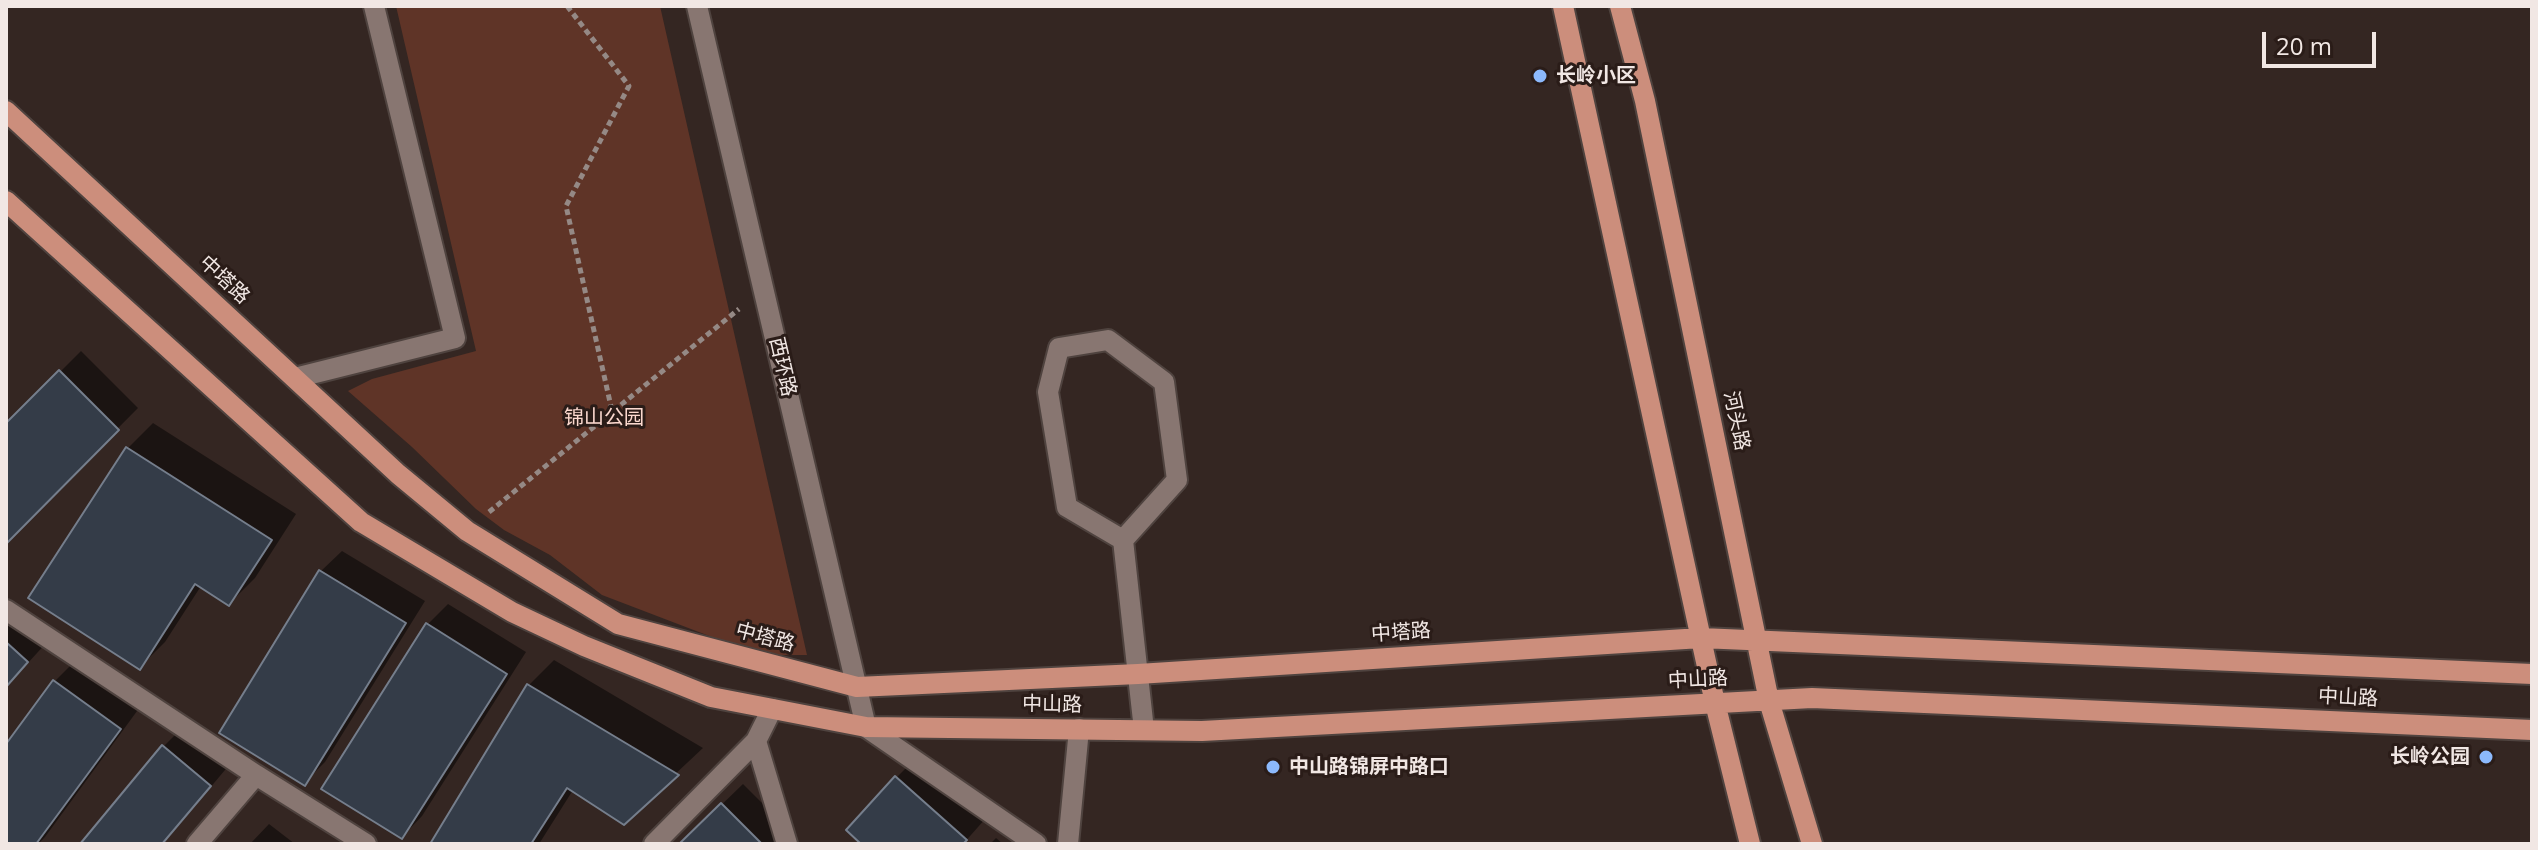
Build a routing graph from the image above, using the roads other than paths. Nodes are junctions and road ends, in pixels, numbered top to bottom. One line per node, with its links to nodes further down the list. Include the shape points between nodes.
1 (374, 6): 7 (street, via 455,338)
2 (697, 6): 14 (street, 西环路)
3 (1563, 6): 10 (main road)
4 (1620, 6): 11 (main road, 河头路, via 1645,101)
5 (6, 111): 7 (main road, 中塔路)
6 (6, 201): 17 (main road, via 361,522 512,612 584,646 711,697)
7 (295, 378): 14 (main road, 中塔路, via 467,531 618,624)
8 (1123, 540): 8 (street, via 1177,480 1164,382 1108,340 1059,348 1048,392 1067,507); 12 (street)
9 (6, 610): 23 (street)
10 (1701, 638): 11 (main road, 中塔路); 12 (main road, 中塔路); 16 (main road)
11 (1756, 640): 13 (main road, 中塔路); 15 (main road, 河头路)
12 (1138, 674): 14 (main road, 中塔路); 20 (street)
13 (2532, 674)
14 (857, 687): 18 (street, 西环路)
15 (1769, 701): 16 (main road, 中山路); 21 (main road, 中山路, via 1812,698); 31 (main road, 河头路)
16 (1715, 703): 20 (main road, 中山路); 30 (main road)
17 (772, 709): 18 (main road); 22 (street)
18 (866, 727): 19 (main road, 中山路); 28 (street)
19 (1079, 729): 20 (main road, 中山路); 29 (street)
20 (1144, 730)
21 (2532, 730)
22 (756, 741): 26 (street); 27 (street)
23 (256, 775): 24 (street); 25 (street)
24 (197, 844)
25 (366, 844)
26 (654, 844)
27 (787, 844)
28 (1036, 844)
29 (1068, 844)
30 (1750, 844)
31 (1812, 844)

